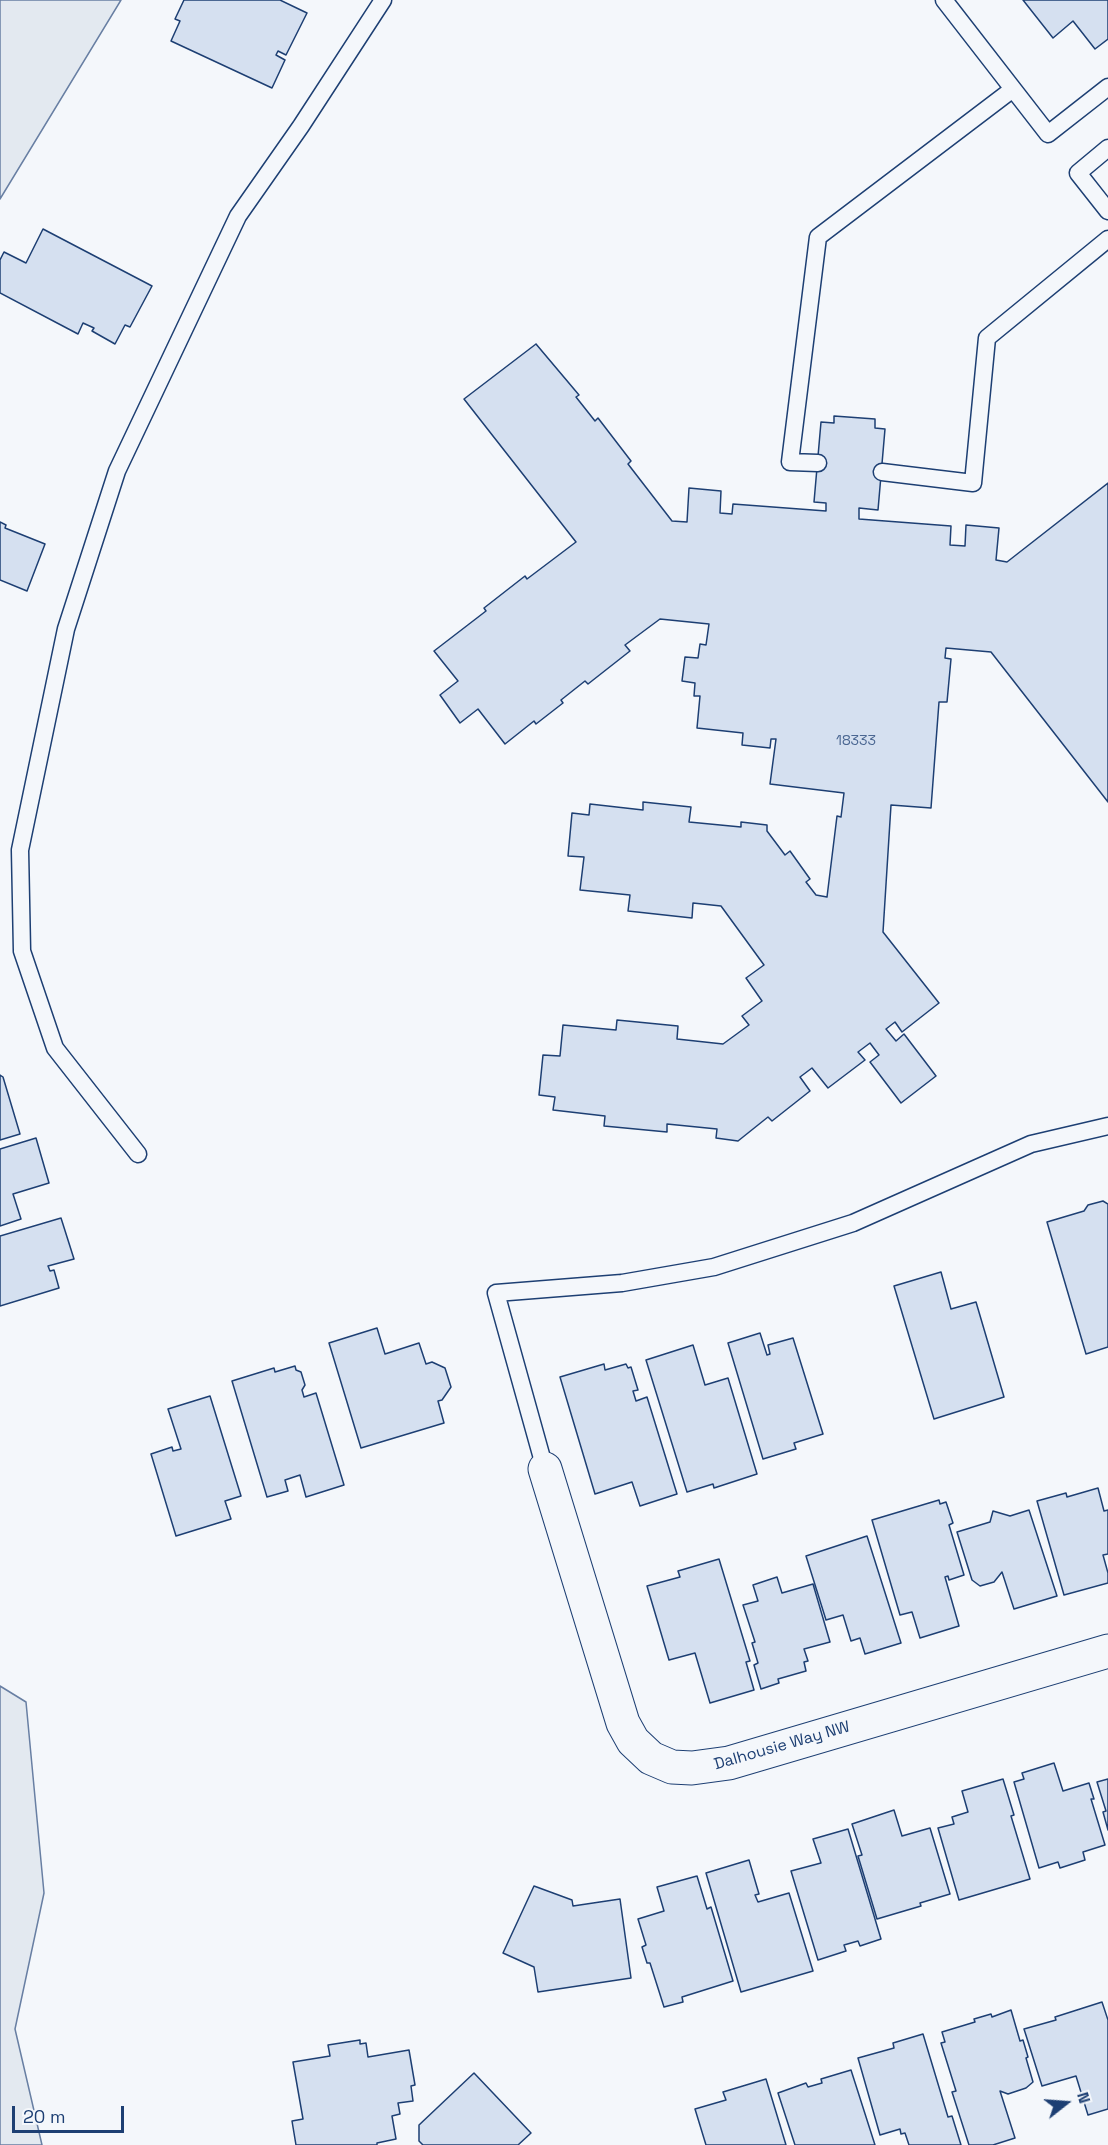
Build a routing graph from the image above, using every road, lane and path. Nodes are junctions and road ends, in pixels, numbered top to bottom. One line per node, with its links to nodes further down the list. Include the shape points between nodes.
1 (383, 0): 11 (lane, via 238,216 117,471 66,629 20,850 22,951 55,1048)
2 (944, 0): 4 (lane)
3 (1108, 87): 4 (lane, via 1048,134)
4 (1013, 89): 8 (lane, via 818,237 790,462)
5 (1108, 148): 6 (lane, via 1078,173)
6 (1108, 211)
7 (1108, 239): 9 (lane, via 987,338 973,483)
8 (818, 463)
9 (882, 472)
10 (1108, 1126): 12 (lane, via 1031,1144 853,1223 714,1267 622,1283 496,1293)
11 (138, 1154)
12 (545, 1469): 13 (street, Dalhousie Way NW, via 623,1723 633,1741 651,1758 672,1767 729,1763)
13 (1108, 1652)

